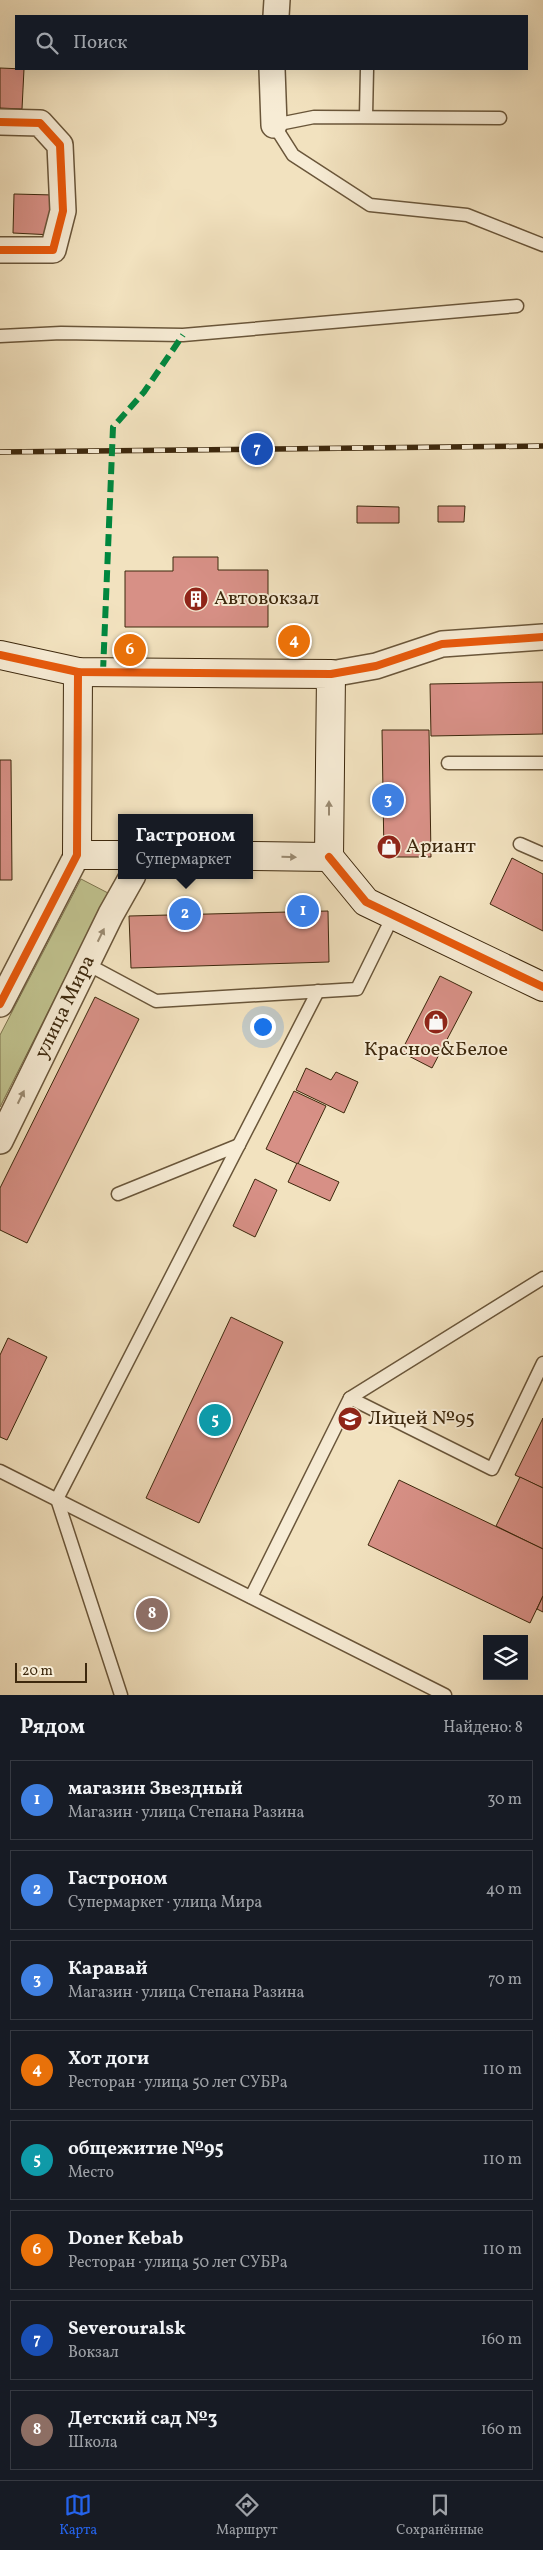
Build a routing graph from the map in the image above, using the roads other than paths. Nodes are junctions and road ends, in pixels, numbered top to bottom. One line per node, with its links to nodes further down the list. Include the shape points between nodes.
1 (277, 0): 2 (street)
2 (276, 15)
3 (272, 70): 8 (street)
4 (368, 70): 5 (lane)
5 (366, 116): 6 (lane); 8 (lane, via 314,117)
6 (500, 118)
7 (0, 122): 10 (street, via 40,123 60,145 63,211 52,250)
8 (274, 125): 9 (lane, via 293,155 370,205 467,215)
9 (543, 245)
10 (0, 250)
11 (517, 306): 12 (lane, via 183,335 62,333)
12 (0, 336)
13 (543, 637): 16 (street, via 442,644 376,666)
14 (0, 655): 15 (street)
15 (78, 672): 16 (street); 21 (street)
16 (331, 674): 24 (street, one-way to 16)
17 (448, 762): 18 (lane)
18 (543, 763)
19 (520, 844): 20 (lane)
20 (543, 854)
21 (77, 855): 22 (street); 30 (street)
22 (118, 855)
23 (253, 856): 24 (street, one-way to 24)
24 (329, 857): 26 (street, via 366,902)
25 (131, 879): 27 (street, улица Мира, one-way to 25)
26 (393, 916): 28 (street); 29 (lane, via 357,989)
27 (87, 964): 29 (lane, via 156,1001); 31 (street, улица Мира, one-way to 27)
28 (543, 986)
29 (318, 991): 32 (lane)
30 (0, 1004)
31 (0, 1141)
32 (239, 1145): 33 (lane); 38 (lane)
33 (118, 1194)
34 (543, 1278): 36 (lane)
35 (543, 1363): 36 (lane, via 492,1469)
36 (350, 1398): 39 (lane)
37 (0, 1471): 38 (lane)
38 (57, 1499): 39 (lane); 40 (lane)
39 (251, 1597): 41 (lane)
40 (121, 1695)
41 (445, 1695)

